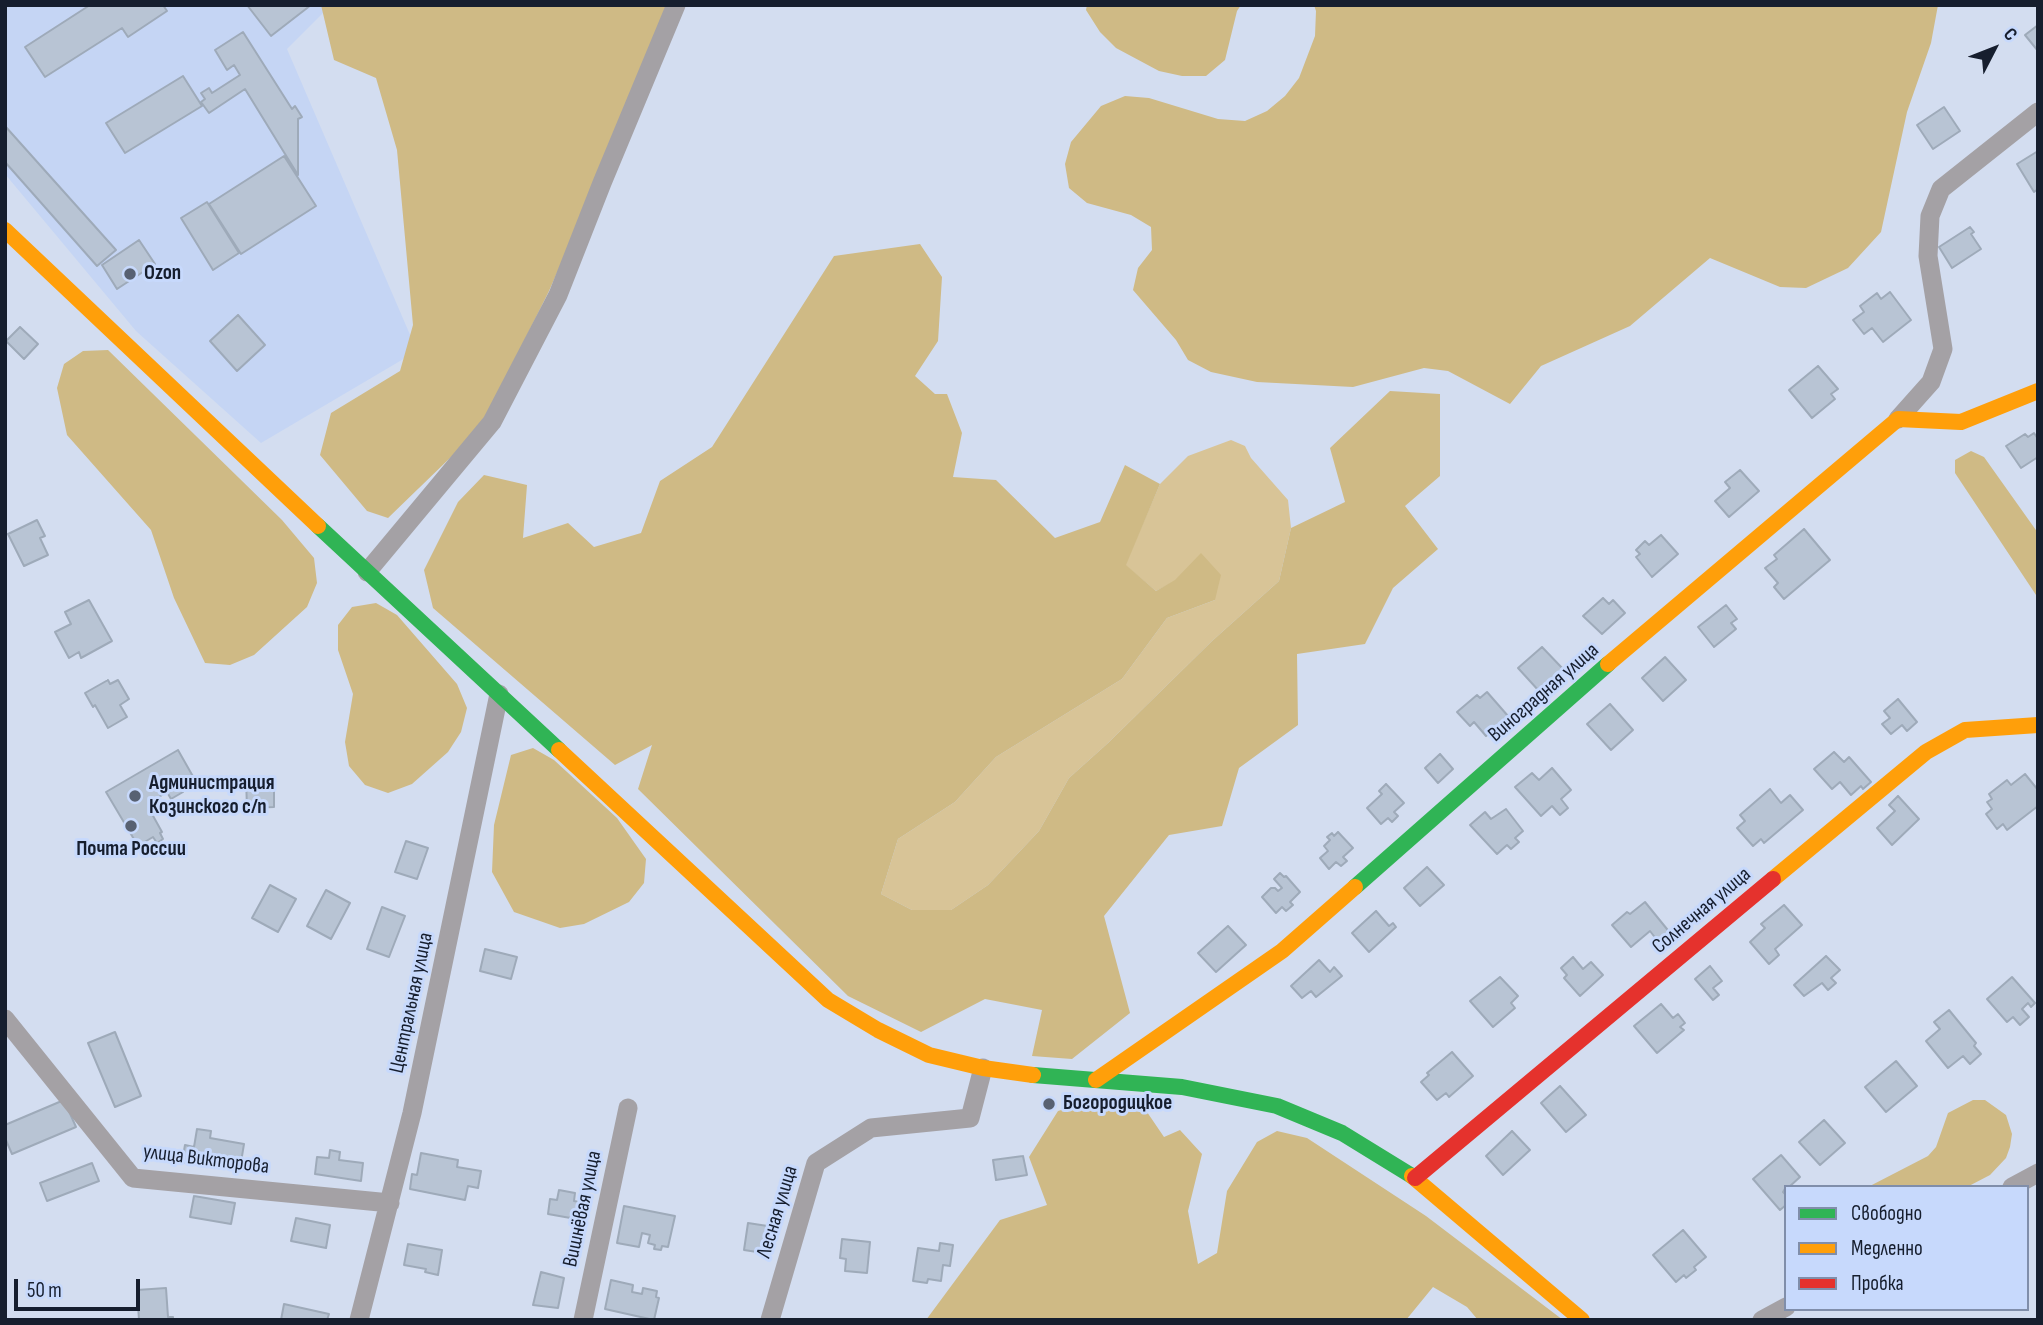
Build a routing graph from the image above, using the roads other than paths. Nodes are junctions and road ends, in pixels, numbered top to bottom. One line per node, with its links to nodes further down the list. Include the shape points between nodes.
1 (676, 5): 6 (street, via 558,295 492,422)
2 (2038, 112): 5 (street, via 1941,189 1930,216 1928,256 1943,349 1931,382)
3 (5, 230): 6 (street)
4 (2038, 391): 5 (street, via 1961,422)
5 (1898, 419): 11 (street, Виноградная улица, via 1629,646 1282,951)
6 (367, 572): 7 (street)
7 (499, 694): 10 (street, via 828,1000 929,1055); 16 (street, Центральная улица)
8 (2038, 725): 14 (street, Солнечная улица, via 1965,730 1926,752)
9 (5, 1019): 16 (street, улица Викторова, via 133,1178)
10 (983, 1068): 11 (street); 20 (street, Лесная улица, via 970,1118 871,1128 816,1163)
11 (1096, 1080): 14 (street, via 1182,1087 1278,1106 1342,1133)
12 (628, 1108): 19 (street, Вишнёвая улица)
13 (2038, 1173): 15 (street)
14 (1415, 1178): 21 (street)
15 (2016, 1185)
16 (390, 1203): 18 (street, Центральная улица)
17 (1784, 1308): 22 (street)
18 (359, 1320)
19 (583, 1320)
20 (770, 1320)
21 (1582, 1320)
22 (1762, 1320)

